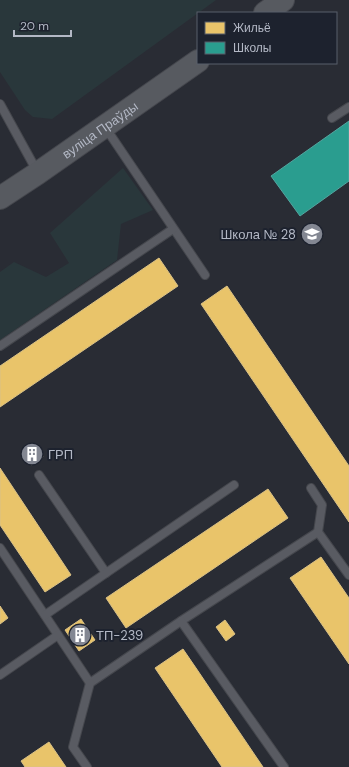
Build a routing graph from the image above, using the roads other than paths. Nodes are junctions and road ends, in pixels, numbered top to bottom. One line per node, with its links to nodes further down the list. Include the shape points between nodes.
1 (283, 0): 2 (main road)
2 (266, 12)
3 (197, 62): 7 (main road, вуліца Праўды)
4 (0, 104): 8 (lane)
5 (349, 107): 6 (lane)
6 (332, 118)
7 (105, 126): 8 (main road, вуліца Праўды); 10 (lane)
8 (38, 173): 9 (main road, вуліца Праўды)
9 (0, 198)
10 (173, 229): 11 (lane); 12 (lane)
11 (205, 275)
12 (0, 346)
13 (39, 475): 18 (lane)
14 (234, 485): 18 (lane)
15 (311, 488): 16 (lane, via 322,505)
16 (318, 532): 19 (lane); 21 (lane)
17 (0, 550): 20 (lane)
18 (106, 573): 20 (lane)
19 (349, 575)
20 (45, 615): 22 (lane)
21 (181, 621): 24 (lane); 26 (lane)
22 (58, 635): 23 (lane); 24 (lane)
23 (0, 675)
24 (90, 683): 25 (lane, via 73,747)
25 (88, 767)
26 (284, 767)

